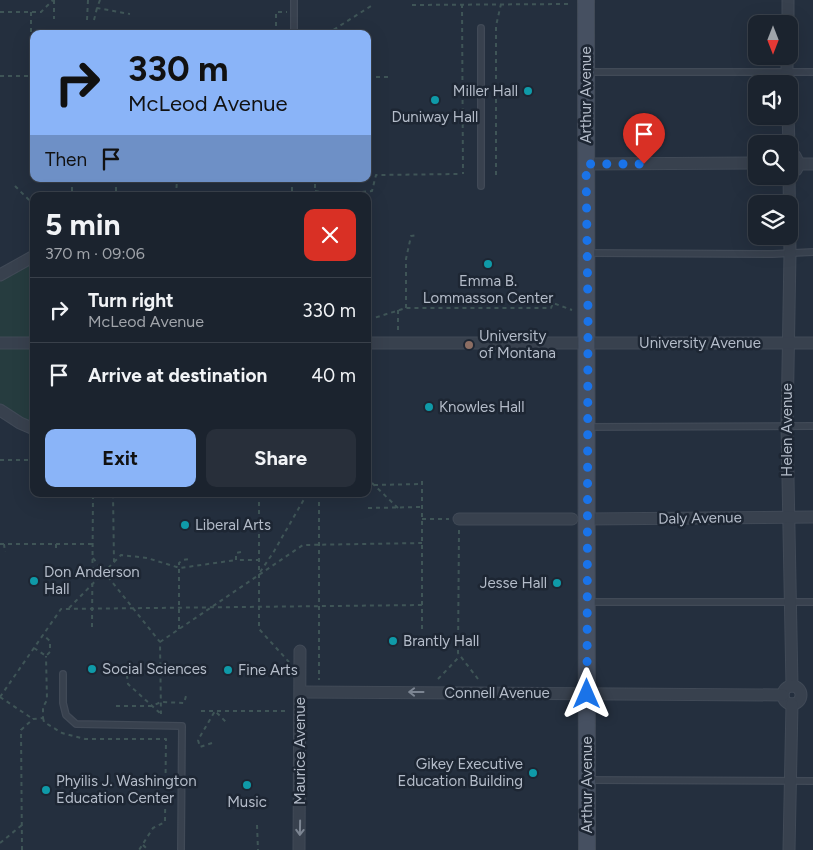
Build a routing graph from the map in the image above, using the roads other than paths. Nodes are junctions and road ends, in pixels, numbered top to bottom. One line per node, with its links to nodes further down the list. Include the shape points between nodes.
1 (294, 0): 6 (lane)
2 (788, 0): 4 (street)
3 (578, 2): 7 (street, Arthur Avenue)
4 (788, 15)
5 (481, 28): 16 (lane)
6 (294, 30)
7 (586, 72): 10 (lane); 11 (street, Arthur Avenue)
8 (813, 72): 9 (lane)
9 (798, 75)
10 (748, 77)
11 (586, 164): 12 (street); 18 (street, Arthur Avenue)
12 (748, 164)
13 (799, 164): 14 (street)
14 (813, 164)
15 (789, 185): 19 (street, Helen Avenue)
16 (481, 186)
17 (813, 252): 19 (lane)
18 (587, 253): 19 (lane); 27 (street, Arthur Avenue)
19 (790, 253): 22 (street, Helen Avenue)
20 (30, 258): 21 (street)
21 (0, 275)
22 (788, 342): 23 (street, University Avenue); 27 (street, University Avenue); 29 (street, Helen Avenue)
23 (813, 342)
24 (0, 343): 25 (street)
25 (30, 343)
26 (371, 343): 27 (street, University Avenue)
27 (588, 343): 32 (street, Arthur Avenue)
28 (0, 410): 31 (street)
29 (787, 426): 30 (lane); 32 (lane); 33 (street, Helen Avenue)
30 (813, 426)
31 (30, 427)
32 (588, 427): 36 (street, Arthur Avenue)
33 (788, 517): 34 (street, Daly Avenue); 36 (street, Daly Avenue); 37 (street, Helen Avenue)
34 (813, 517)
35 (459, 519): 36 (street, Daly Avenue)
36 (580, 519): 38 (street, Arthur Avenue)
37 (791, 601): 38 (lane); 39 (lane); 42 (street, Helen Avenue)
38 (587, 602): 44 (street, Arthur Avenue)
39 (813, 602)
40 (300, 651): 43 (street, Maurice Avenue)
41 (63, 674): 52 (lane, via 66,715 76,724 182,726)
42 (792, 686): 45 (street, via 785,689); 46 (street, via 798,688)
43 (301, 692): 44 (street, Connell Avenue, one-way to 43); 53 (street, Maurice Avenue, one-way to 53)
44 (587, 694): 45 (street, Connell Avenue); 49 (street, Arthur Avenue)
45 (783, 695): 48 (street)
46 (801, 695): 47 (street); 48 (street)
47 (813, 695)
48 (792, 704): 50 (street)
49 (587, 780): 50 (lane); 54 (street, Arthur Avenue)
50 (790, 781): 51 (lane); 55 (street)
51 (813, 781)
52 (181, 850)
53 (300, 850)
54 (587, 850)
55 (790, 850)

